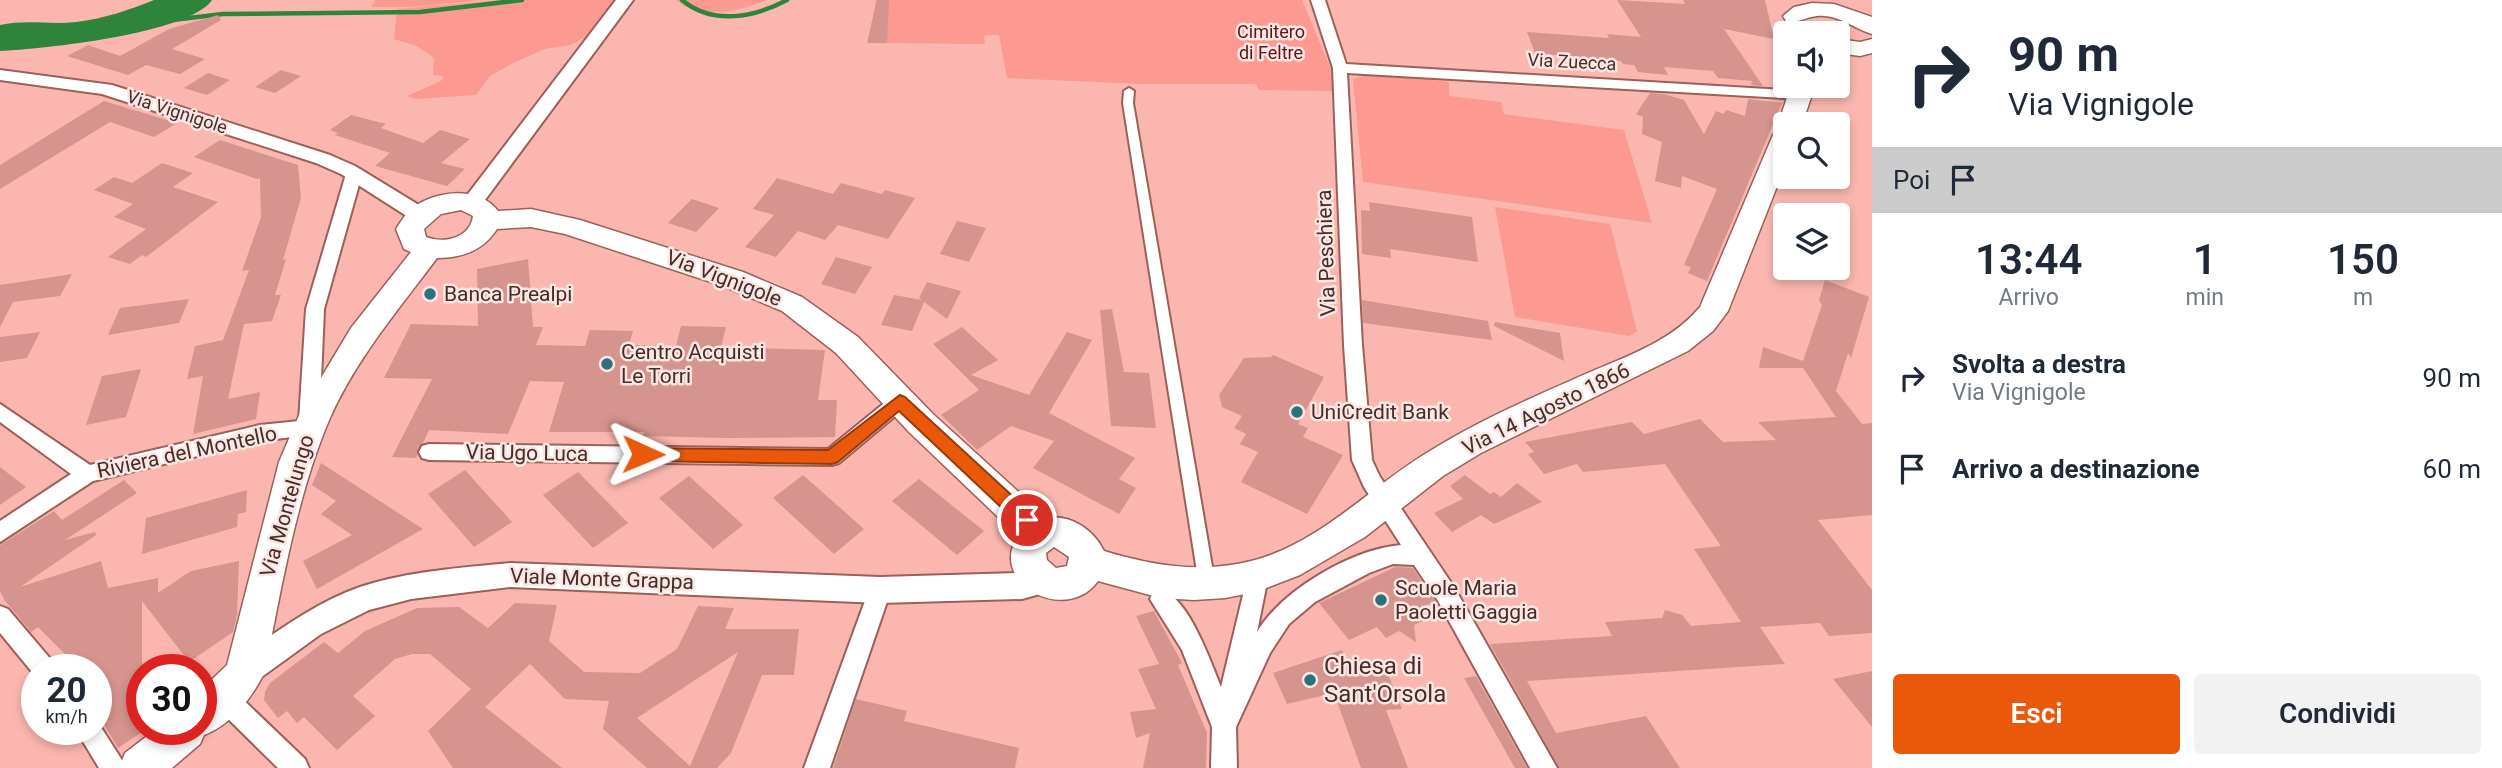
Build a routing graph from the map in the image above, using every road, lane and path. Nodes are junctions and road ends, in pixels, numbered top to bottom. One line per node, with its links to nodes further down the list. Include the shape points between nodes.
1 (1318, 0): 7 (street, Via Peschiera)
2 (1828, 0): 6 (main road)
3 (624, 1): 13 (street)
4 (1800, 21): 5 (main road, via 1807,9 1830,10)
5 (1839, 21)
6 (1857, 43)
7 (1340, 68): 9 (street, Via Zuecca); 21 (street, Via Peschiera, via 1362,460)
8 (0, 75): 12 (street, Via Vignigole, via 106,89 323,159)
9 (1773, 89)
10 (1129, 91): 28 (street)
11 (1773, 165): 21 (main road, Via 14 Agosto 1866, via 1723,290 1704,325 1663,352 1441,460)
12 (354, 174): 14 (street, Via Vignigole); 18 (street, via 315,309)
13 (480, 212): 14 (main road, Via Vignigole, via 440,205); 15 (main road, via 477,237 442,250); 16 (main road, Via Vignigole, via 570,226 768,292 839,338)
14 (420, 215): 15 (main road, via 410,236)
15 (429, 249): 18 (main road, Via Montelungo, via 362,336)
16 (900, 401): 19 (street, Via Ugo Luca, via 832,457); 23 (main road, Via Vignigole)
17 (0, 412): 20 (street)
18 (309, 428): 20 (street, Riviera del Montello, via 260,433); 33 (main road, Via Montelungo, via 263,588)
19 (429, 452)
20 (88, 474): 22 (street, Riviera del Montello)
21 (1385, 501): 24 (street, Via Peschiera); 26 (main road, Via 14 Agosto 1866, via 1295,561)
22 (0, 533)
23 (1041, 535): 25 (main road, via 1069,534 1083,546); 27 (main road, via 1027,554 1031,569)
24 (1420, 556): 34 (street, via 1386,555 1319,586 1291,606 1262,647); 42 (street, Via Peschiera)
25 (1084, 569): 27 (main road, via 1076,580); 28 (main road, Via 14 Agosto 1866, via 1162,584); 30 (main road, Via 14 Agosto 1866, via 1132,594)
26 (1257, 576): 28 (main road, Via 14 Agosto 1866); 34 (street)
27 (1044, 581): 29 (street, Viale Monte Grappa, via 1022,586)
28 (1207, 586): 30 (main road, Via 14 Agosto 1866)
29 (880, 590): 33 (street, Viale Monte Grappa, via 510,575 411,586 363,599 311,625); 40 (street)
30 (1161, 599): 34 (street, via 1189,639)
31 (0, 616): 32 (street)
32 (32, 654)
33 (223, 695): 39 (street)
34 (1224, 727): 41 (street)
35 (98, 745): 37 (street)
36 (168, 745): 38 (main road)
37 (114, 768)
38 (140, 768)
39 (296, 768)
40 (817, 768)
41 (1224, 768)
42 (1544, 768)

